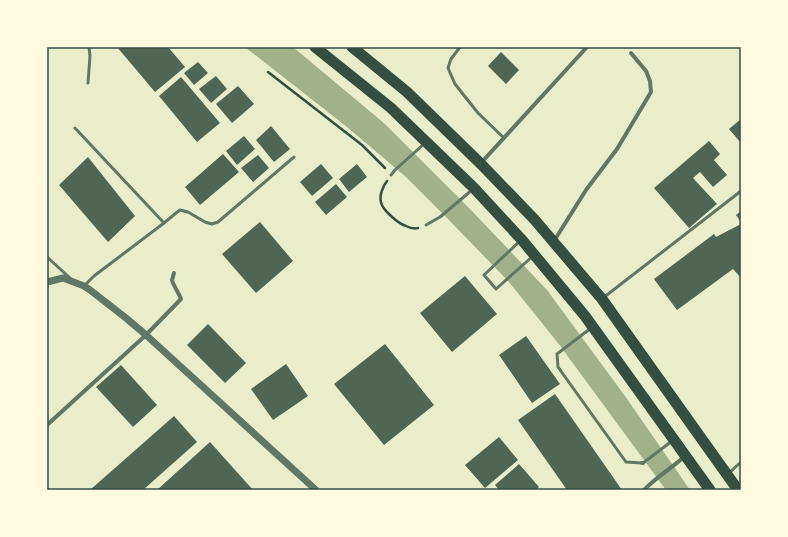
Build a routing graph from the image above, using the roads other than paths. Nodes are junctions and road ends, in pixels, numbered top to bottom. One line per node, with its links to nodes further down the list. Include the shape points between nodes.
1 (90, 47): 7 (lane)
2 (314, 47): 10 (highway, via 391,108)
3 (352, 47): 12 (highway, via 408,92)
4 (460, 47): 9 (lane, via 448,68 455,84 478,113)
5 (587, 47): 9 (street)
6 (631, 53): 19 (street, via 646,71 651,92 617,149 586,190)
7 (88, 83)
8 (75, 128): 16 (lane)
9 (504, 138): 12 (street)
10 (426, 142): 13 (lane); 14 (highway)
11 (294, 157): 16 (lane, via 218,222 205,222 180,210)
12 (481, 164): 19 (highway)
13 (391, 175)
14 (474, 188): 17 (lane, via 440,217); 18 (highway)
15 (741, 191): 26 (lane)
16 (164, 223): 25 (lane)
17 (426, 225)
18 (519, 242): 21 (highway); 21 (lane, via 484,275 496,289)
19 (553, 242): 26 (highway)
20 (47, 257): 24 (lane)
21 (532, 257): 27 (highway, via 585,316)
22 (174, 274): 28 (street, via 172,280 181,300)
23 (47, 282): 24 (street, via 63,278)
24 (74, 282): 25 (street)
25 (84, 286): 28 (street)
26 (602, 299): 33 (highway)
27 (591, 328): 30 (highway); 30 (lane, via 556,354 558,367 612,443 626,462 642,463)
28 (146, 335): 29 (street); 34 (street)
29 (47, 425)
30 (673, 440): 31 (highway)
31 (686, 456): 35 (street); 36 (highway)
32 (741, 462): 33 (lane)
33 (726, 475): 37 (highway)
34 (316, 490)
35 (644, 490)
36 (710, 490)
37 (738, 490)

